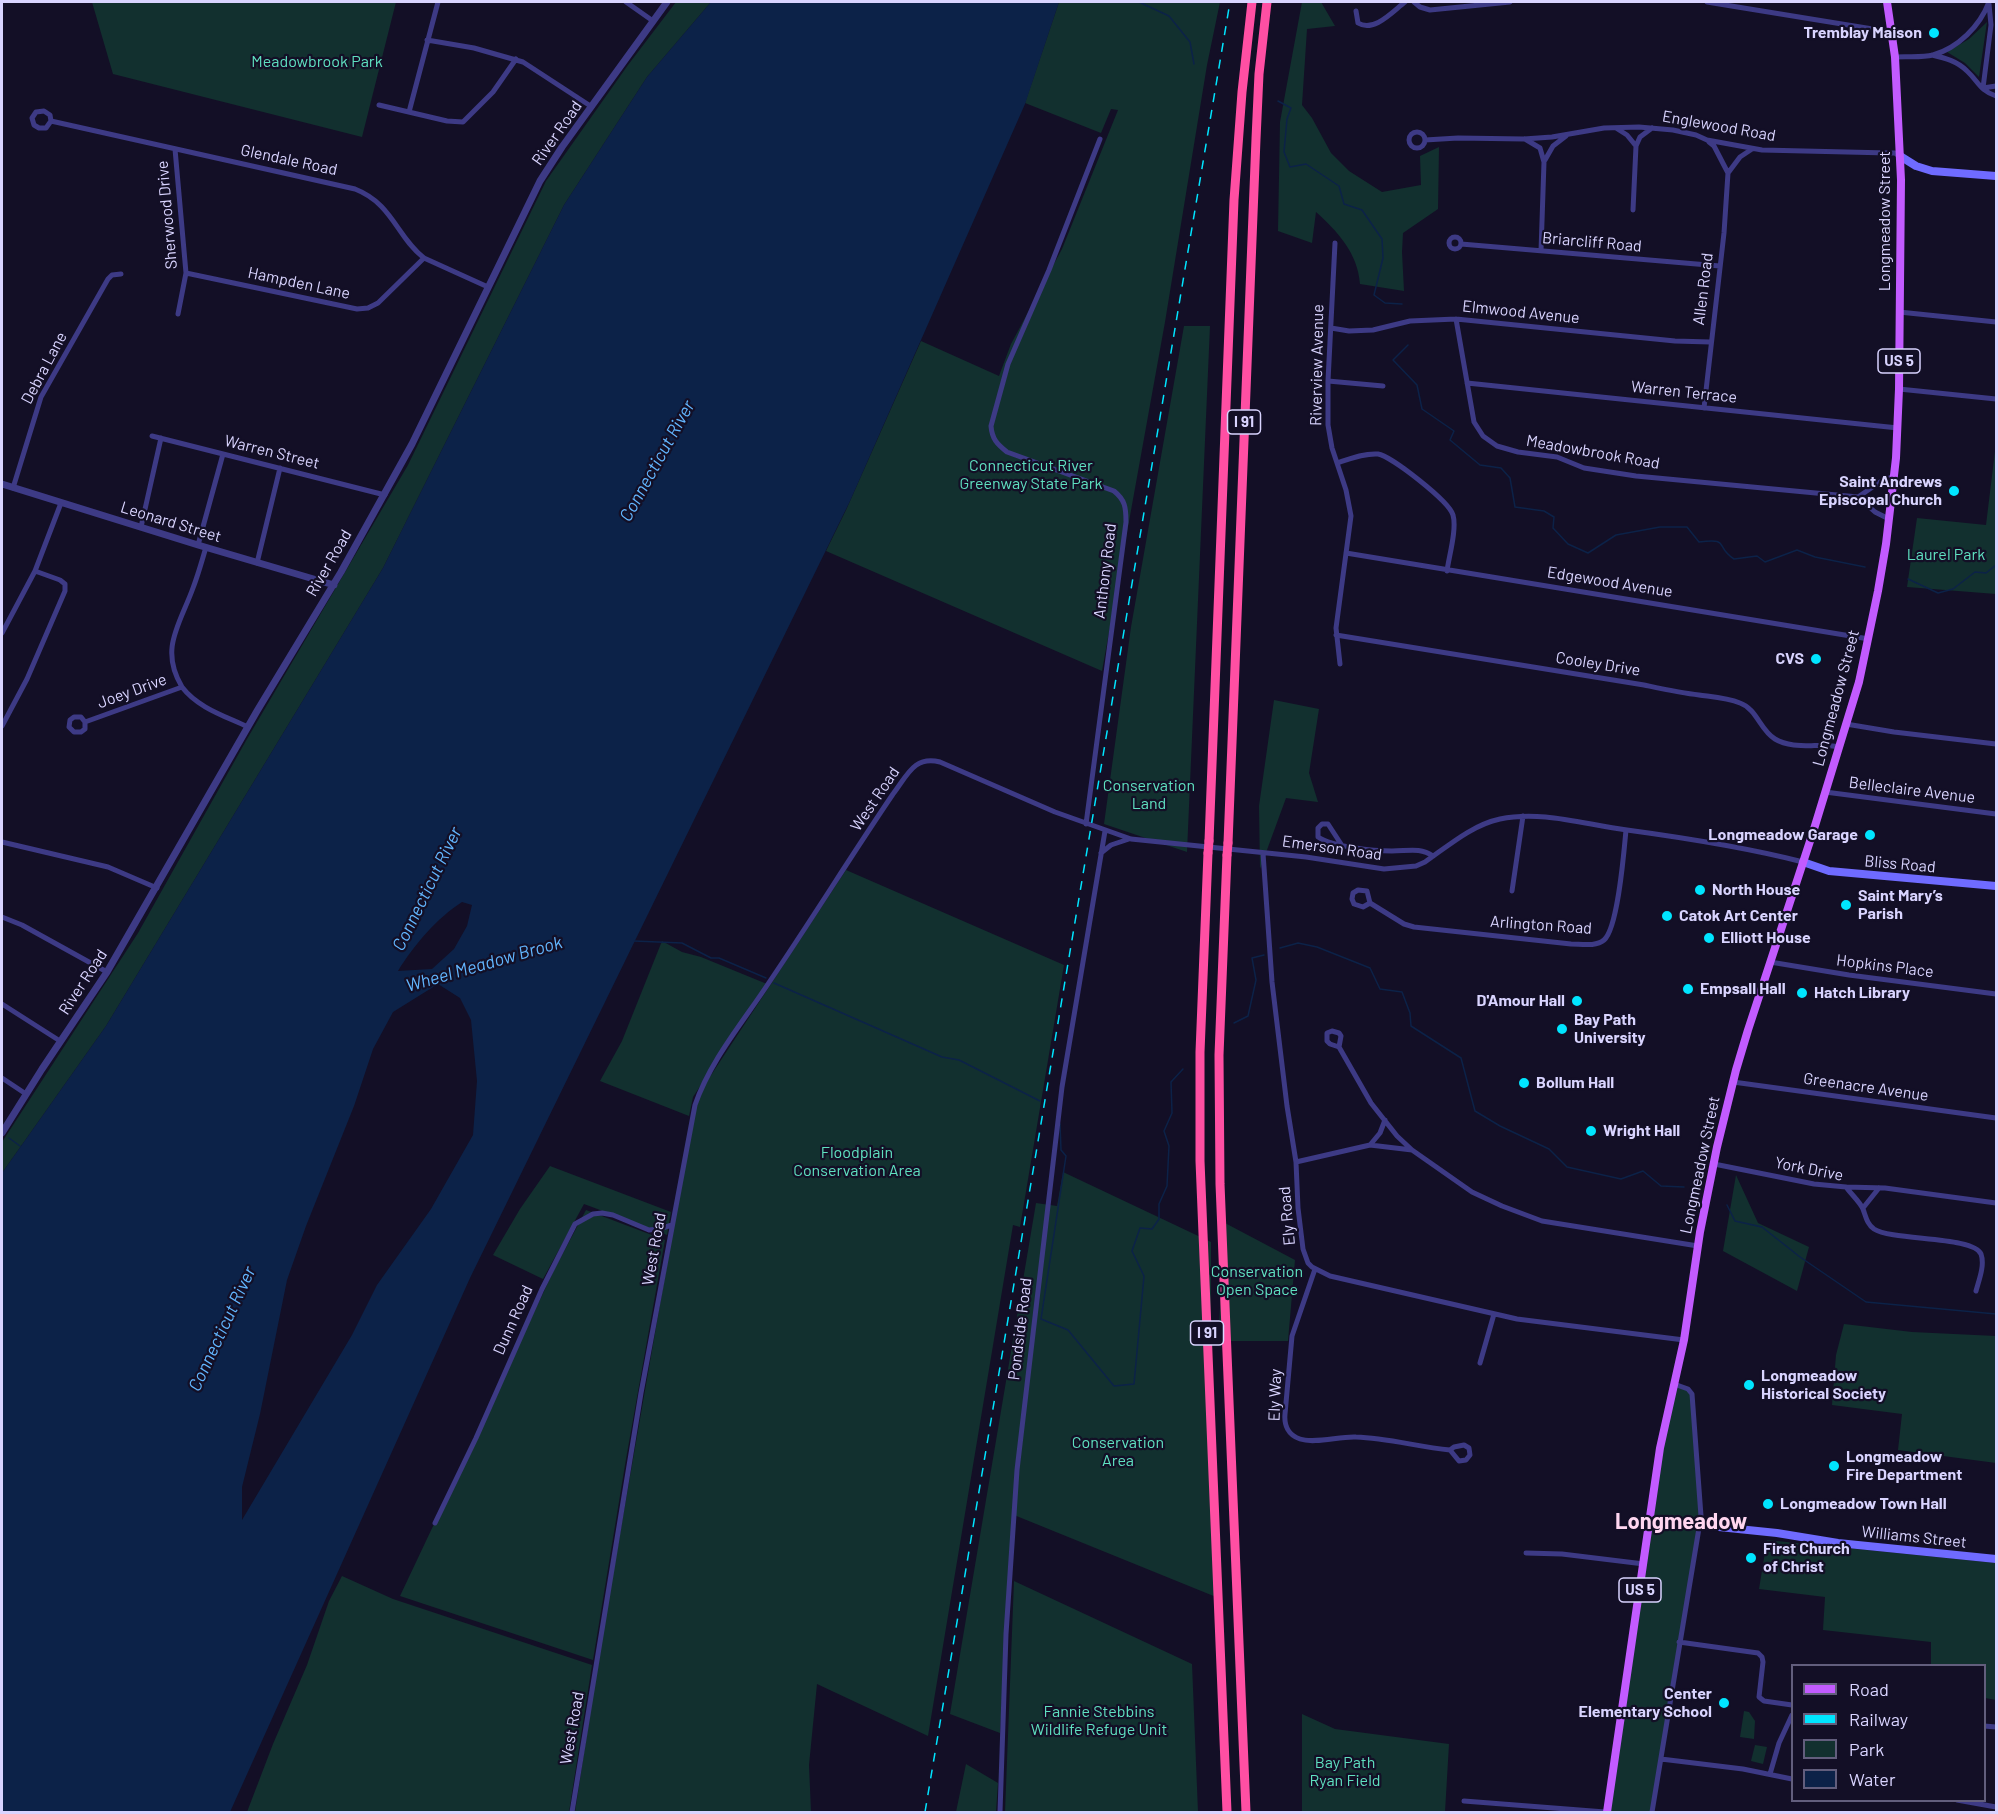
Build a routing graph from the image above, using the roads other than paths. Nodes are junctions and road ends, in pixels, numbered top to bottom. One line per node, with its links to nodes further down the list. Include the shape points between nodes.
1 (438, 2): 16 (street)
2 (626, 2): 14 (street)
3 (667, 2): 14 (street, River Road)
4 (1252, 2): 158 (highway, I 91, bridge, via 1234,200 1200,1052 1200,1161)
5 (1267, 2): 159 (highway, I 91, bridge, via 1257,117 1219,1055 1220,1184)
6 (1414, 2): 7 (street, via 1430,10)
7 (1510, 2)
8 (1707, 2): 15 (street)
9 (1887, 2): 15 (main road, Longmeadow Street / US 5)
10 (1400, 3): 13 (street, via 1368,26 1358,22)
11 (1989, 3): 12 (street); 17 (street, via 1969,33); 21 (street, via 1991,25)
12 (1996, 8)
13 (1356, 11)
14 (653, 21): 24 (street, River Road)
15 (1892, 32): 18 (main road, Longmeadow Street / US 5)
16 (427, 40): 19 (street); 25 (street)
17 (1932, 55): 18 (street); 21 (street, via 1961,66)
18 (1895, 57): 37 (main road, Longmeadow Street / US 5)
19 (516, 59): 24 (street); 25 (street, via 463,122)
20 (1996, 86): 21 (street)
21 (1983, 88): 22 (street)
22 (1996, 96)
23 (379, 105): 25 (street)
24 (591, 107): 49 (street, River Road, via 540,181)
25 (409, 112)
26 (51, 122): 35 (street, Glendale Road)
27 (1614, 127): 28 (street, Englewood Road); 29 (street, Englewood Road); 34 (street)
28 (1653, 127): 33 (street, Englewood Road); 34 (street, via 1640,137)
29 (1570, 133): 31 (street, Englewood Road); 38 (street, via 1553,146)
30 (1100, 139): 97 (street, Anthony Road, via 1008,364 991,426 996,443 1007,452 1114,491 1126,506)
31 (1524, 139): 32 (street, Englewood Road); 38 (street, via 1540,148)
32 (1425, 140)
33 (1707, 140): 36 (street, Englewood Road); 39 (street)
34 (1636, 146): 41 (street)
35 (175, 149): 45 (street, Glendale Road, via 362,192 382,206); 47 (street, Sherwood Drive)
36 (1752, 149): 37 (street, Englewood Road); 39 (street)
37 (1900, 156): 40 (main road, via 1932,171); 50 (main road, Longmeadow Street / US 5)
38 (1544, 162): 44 (street)
39 (1728, 173): 46 (street, Allen Road)
40 (1996, 176)
41 (1633, 210)
42 (1335, 243): 54 (street, Riverview Avenue)
43 (1461, 244): 44 (street, Briarcliff Road)
44 (1541, 251): 46 (street, Briarcliff Road)
45 (424, 258): 47 (street, Hampden Lane, via 382,300 369,308 357,309); 49 (street, Glendale Road)
46 (1720, 266): 55 (street, Allen Road)
47 (186, 273): 51 (street, Sherwood Drive)
48 (121, 274): 70 (street, Debra Lane, via 108,279 43,393)
49 (488, 286): 71 (street, River Road)
50 (1899, 312): 53 (street); 59 (main road, Longmeadow Street / US 5)
51 (178, 314)
52 (1456, 319): 54 (street, Elmwood Avenue, via 1410,321 1372,330); 55 (street, Elmwood Avenue); 57 (street, Meadowbrook Road)
53 (1996, 322)
54 (1331, 328): 56 (street, Riverview Avenue)
55 (1710, 342): 61 (street, Allen Road)
56 (1328, 381): 58 (street); 66 (street, Riverview Avenue, via 1329,436)
57 (1467, 383): 61 (street, Warren Terrace); 72 (street, Meadowbrook Road, via 1478,430 1492,443 1508,450 1551,455 1584,468 1623,475)
58 (1383, 386)
59 (1899, 390): 60 (street); 62 (main road, Longmeadow Street / US 5)
60 (1996, 399)
61 (1704, 408): 62 (street, Warren Terrace)
62 (1898, 428): 68 (main road, Longmeadow Street / US 5)
63 (152, 436): 64 (street, Warren Street)
64 (161, 438): 65 (street, Warren Street); 75 (street)
65 (223, 454): 67 (street, Warren Street); 76 (street)
66 (1337, 463): 77 (street, Riverview Avenue, via 1351,508); 80 (street, via 1364,455 1384,456 1445,503 1454,518)
67 (280, 468): 71 (street, Warren Street); 78 (street)
68 (1894, 476): 72 (street); 74 (main road, Longmeadow Street / US 5)
69 (2, 484): 70 (street, Leonard Street)
70 (13, 488): 73 (street, Leonard Street)
71 (384, 495): 81 (street, River Road)
72 (1858, 497): 74 (street)
73 (61, 503): 75 (street, Leonard Street); 79 (street)
74 (1889, 519): 84 (main road, Longmeadow Street / US 5)
75 (141, 527): 76 (street, Leonard Street)
76 (202, 546): 78 (street, Leonard Street); 86 (street, via 195,584 172,640 173,665)
77 (1346, 553): 80 (street, Edgewood Avenue); 83 (street, Riverview Avenue)
78 (257, 562): 81 (street, Leonard Street)
79 (35, 571): 82 (street); 89 (street, via 62,581 64,594)
80 (1448, 571): 84 (street, Edgewood Avenue)
81 (334, 585): 90 (street, River Road)
82 (2, 633)
83 (1336, 634): 85 (street, Riverview Avenue); 92 (street, Cooley Drive, via 1723,698 1747,706 1765,731 1780,741)
84 (1869, 639): 88 (main road, Longmeadow Street / US 5)
85 (1340, 664)
86 (182, 687): 87 (street, Joey Drive); 90 (street, Joey Drive, via 202,705)
87 (85, 722)
88 (1846, 724): 91 (street); 92 (main road, Longmeadow Street / US 5)
89 (2, 726)
90 (248, 727): 108 (street, River Road)
91 (1996, 744)
92 (1839, 747): 94 (main road, Longmeadow Street / US 5)
93 (928, 760): 97 (street, Emerson Road); 132 (street, West Road, via 915,765 893,794 708,1073 695,1105)
94 (1825, 792): 95 (street, Belleclaire Avenue); 106 (main road, Longmeadow Street / US 5)
95 (1996, 814)
96 (1523, 816): 98 (street, Emerson Road); 105 (street, Emerson Road, via 1479,827); 109 (street)
97 (1086, 824): 99 (street, Emerson Road)
98 (1626, 830): 106 (street, Emerson Road); 110 (street, Arlington Road, via 1613,919 1600,942 1571,944 1414,927)
99 (1105, 831): 100 (street, Emerson Road); 103 (street, Pondside Road)
100 (1131, 839): 103 (street); 104 (street, Emerson Road)
101 (2, 842): 108 (street, via 108,867)
102 (1341, 844): 102 (street, via 1331,826 1322,824 1318,828 1320,839); 105 (street, via 1379,851 1420,850)
103 (1101, 853): 157 (street, Pondside Road, via 1060,1098 1017,1470)
104 (1263, 853): 105 (street, Emerson Road, via 1384,869 1416,866); 126 (street, Ely Road, via 1272,982)
105 (1433, 856)
106 (1803, 862): 107 (main road, Bliss Road, via 1829,871); 112 (main road, Longmeadow Street / US 5)
107 (1996, 886)
108 (157, 888): 113 (street, River Road)
109 (1512, 891)
110 (1370, 903)
111 (2, 917): 113 (street)
112 (1770, 962): 114 (street, Hopkins Place); 119 (main road, Longmeadow Street / US 5)
113 (107, 972): 116 (street, River Road)
114 (1996, 994)
115 (2, 1004): 116 (street)
116 (60, 1041): 120 (street, River Road)
117 (1339, 1047): 122 (street)
118 (2, 1078): 120 (street)
119 (1733, 1082): 121 (street, Greenacre Avenue); 127 (main road, Longmeadow Street / US 5)
120 (26, 1094): 123 (street, River Road)
121 (1996, 1118)
122 (1385, 1120): 124 (street); 125 (street)
123 (2, 1133)
124 (1370, 1145): 125 (street); 126 (street)
125 (1412, 1150): 133 (street, via 1472,1192 1525,1216)
126 (1296, 1162): 134 (street, Ely Road, via 1302,1250)
127 (1714, 1164): 128 (street, York Drive); 133 (main road, Longmeadow Street / US 5)
128 (1846, 1187): 129 (street); 131 (street, York Drive)
129 (1879, 1188): 130 (street); 131 (street)
130 (1996, 1203)
131 (1863, 1208): 135 (street, York Drive, via 1868,1223 1881,1232 1978,1250 1982,1264)
132 (672, 1225): 142 (street, Dunn Road, via 649,1230 602,1213 575,1224); 156 (street, West Road, via 620,1511)
133 (1698, 1246): 137 (main road, Longmeadow Street / US 5)
134 (1315, 1269): 136 (street, via 1330,1276); 140 (street, Ely Way, via 1291,1341 1285,1413 1289,1431 1305,1440 1356,1437)
135 (1976, 1291)
136 (1494, 1314): 137 (street); 138 (street)
137 (1684, 1340): 139 (main road, Longmeadow Street / US 5)
138 (1480, 1363)
139 (1674, 1384): 141 (main road, Longmeadow Street / US 5, via 1660,1448); 143 (street, via 1692,1394 1701,1505)
140 (1450, 1450)
141 (1651, 1520): 143 (main road, Williams Street); 146 (main road, Longmeadow Street / US 5)
142 (435, 1523)
143 (1699, 1525): 145 (main road, Williams Street); 147 (street)
144 (1526, 1553): 146 (street)
145 (1996, 1559)
146 (1645, 1564): 160 (main road, Longmeadow Street / US 5)
147 (1679, 1642): 148 (street, via 1761,1655 1759,1698); 150 (street)
148 (1791, 1705)
149 (1791, 1717): 151 (street)
150 (1661, 1759): 151 (street); 161 (street)
151 (1770, 1774): 152 (street)
152 (1791, 1779)
153 (1464, 1801): 160 (street)
154 (1968, 1802): 155 (street)
155 (1996, 1807)
156 (572, 1812)
157 (1000, 1812)
158 (1227, 1812)
159 (1246, 1812)
160 (1606, 1812)
161 (1652, 1812)

